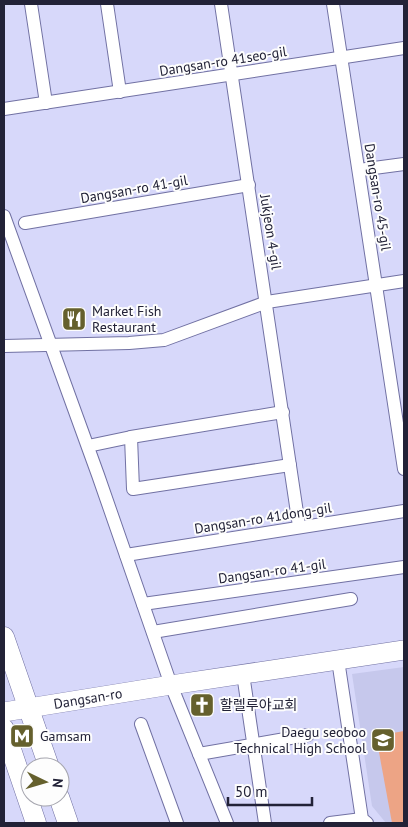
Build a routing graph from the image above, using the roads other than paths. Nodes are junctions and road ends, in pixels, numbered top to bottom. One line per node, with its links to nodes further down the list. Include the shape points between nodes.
1 (31, 4): 9 (street)
2 (107, 4): 8 (street)
3 (221, 4): 7 (street, Jukjeon 4-gil)
4 (333, 4): 6 (street, Dangsan-ro 45-gil)
5 (404, 48): 6 (street, Dangsan-ro 41seo-gil)
6 (342, 58): 7 (street, Dangsan-ro 41seo-gil); 12 (street, Dangsan-ro 45-gil)
7 (232, 75): 8 (street, Dangsan-ro 41seo-gil); 13 (street, Jukjeon 4-gil)
8 (120, 92): 9 (street, Dangsan-ro 41seo-gil)
9 (46, 103): 10 (street, Dangsan-ro 41seo-gil)
10 (4, 109)
11 (404, 164): 12 (street)
12 (359, 170): 17 (street, Dangsan-ro 45-gil)
13 (249, 185): 15 (street, Dangsan-ro 41-gil); 18 (street, Jukjeon 4-gil)
14 (4, 217): 19 (street)
15 (25, 223)
16 (404, 281): 17 (street)
17 (376, 286): 18 (street); 21 (street, Dangsan-ro 45-gil)
18 (267, 302): 19 (street, via 164,340); 22 (street, Jukjeon 4-gil)
19 (51, 345): 20 (street); 24 (street)
20 (4, 346)
21 (399, 395): 26 (street, Dangsan-ro 45-gil)
22 (283, 412): 23 (street); 25 (street, Jukjeon 4-gil)
23 (131, 437): 24 (street); 25 (street, via 133,489)
24 (88, 446): 29 (street)
25 (290, 464): 28 (street, Jukjeon 4-gil)
26 (404, 468)
27 (404, 511): 28 (street, Dangsan-ro 41dong-gil)
28 (299, 526): 29 (street, Dangsan-ro 41dong-gil)
29 (126, 555): 32 (street)
30 (404, 567): 32 (street, Dangsan-ro 41-gil)
31 (351, 599): 33 (street)
32 (143, 604): 33 (street)
33 (153, 632): 38 (street)
34 (4, 637): 39 (main road)
35 (404, 650): 36 (main road, Dangsan-ro)
36 (338, 660): 37 (main road, Dangsan-ro); 50 (street)
37 (243, 674): 38 (main road, Dangsan-ro); 44 (street)
38 (171, 685): 39 (main road, Dangsan-ro); 45 (street)
39 (29, 708): 40 (main road, Dangsan-ro); 46 (main road)
40 (4, 712)
41 (141, 724): 53 (street)
42 (4, 729): 47 (main road)
43 (308, 735): 44 (street)
44 (254, 744): 45 (street); 55 (street)
45 (199, 754): 54 (street)
46 (46, 757)
47 (20, 763)
48 (32, 807): 51 (main road)
49 (60, 807): 52 (main road)
50 (364, 821): 56 (street)
51 (36, 823)
52 (68, 823)
53 (177, 823)
54 (227, 823)
55 (265, 823)
56 (330, 823)

